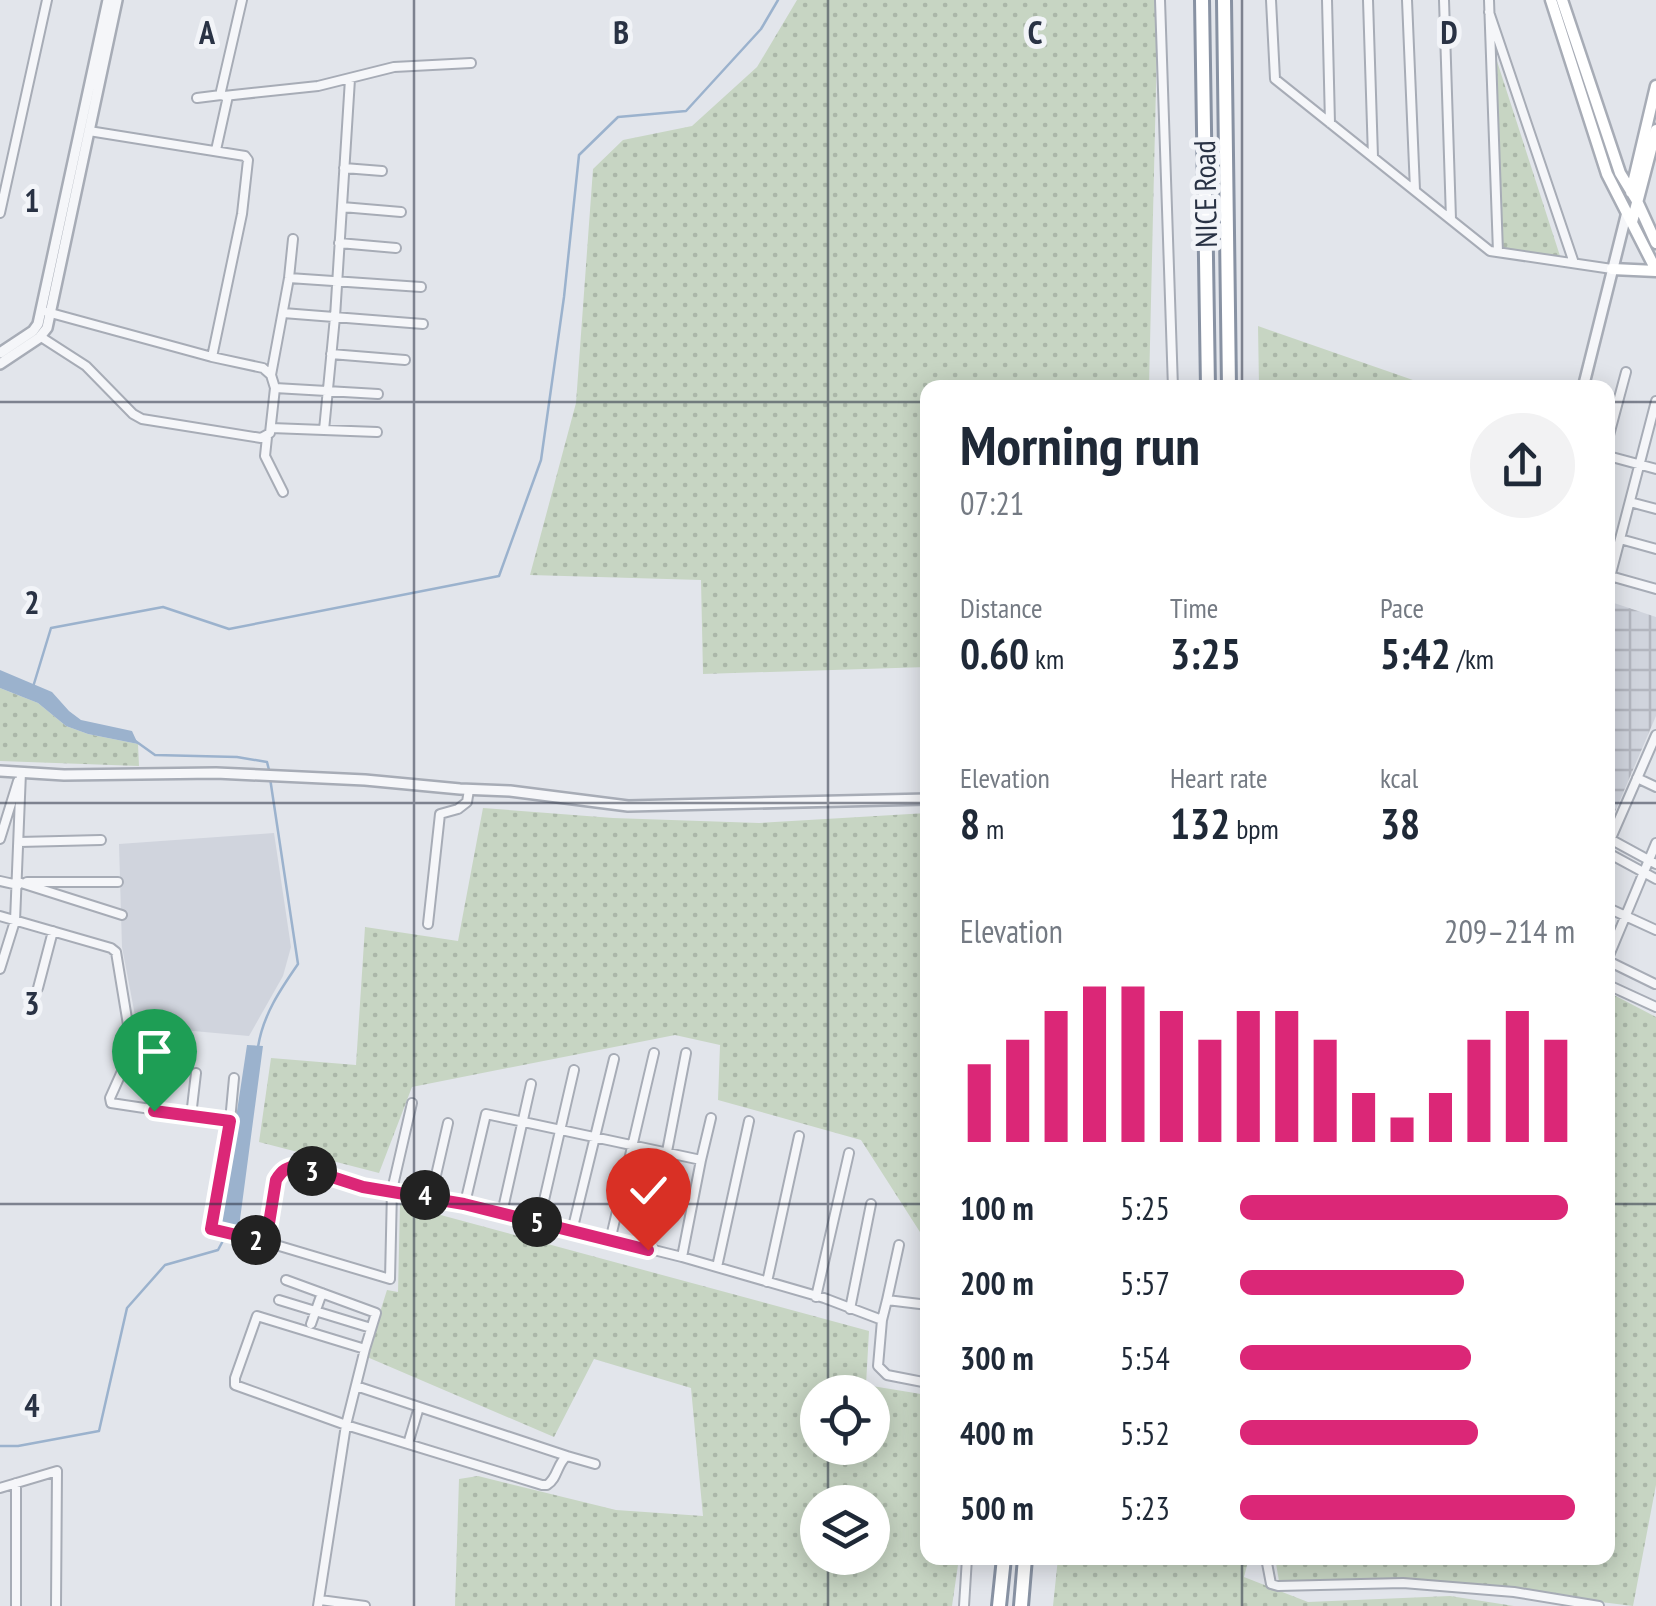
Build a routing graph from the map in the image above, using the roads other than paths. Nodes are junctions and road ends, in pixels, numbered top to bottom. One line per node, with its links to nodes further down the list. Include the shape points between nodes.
1 (46, 0): 33 (street)
2 (108, 0): 47 (street)
3 (117, 0): 23 (street)
4 (242, 0): 20 (street)
5 (1160, 0): 59 (street)
6 (1202, 0): 60 (highway, NICE Road)
7 (1224, 0): 61 (highway, NICE Road)
8 (1272, 0): 22 (street, via 1275,78)
9 (1327, 0): 22 (street)
10 (1368, 0): 26 (street)
11 (1407, 0): 29 (street)
12 (1444, 0): 35 (street)
13 (1488, 0): 16 (street)
14 (1551, 0): 34 (main road, via 1607,174)
15 (1562, 0): 30 (main road, via 1620,173)
16 (1489, 12): 40 (street); 41 (street)
17 (471, 63): 18 (street, via 394,67)
18 (350, 79): 20 (street); 27 (street)
19 (1656, 86): 30 (main road)
20 (225, 96): 21 (street); 25 (street)
21 (197, 98)
22 (1330, 123): 26 (street)
23 (89, 130): 25 (street); 47 (street)
24 (1656, 130): 30 (main road)
25 (216, 150): 54 (street, via 245,156 249,164)
26 (1373, 157): 29 (street)
27 (344, 168): 28 (street); 31 (street)
28 (382, 171)
29 (1414, 190): 35 (street)
30 (1634, 196): 34 (main road); 38 (main road)
31 (342, 208): 32 (street); 37 (street)
32 (401, 212)
33 (0, 213)
34 (1629, 218): 42 (street); 43 (main road)
35 (1451, 219): 40 (street)
36 (293, 238): 44 (street)
37 (339, 243): 39 (street); 45 (street)
38 (1656, 243)
39 (396, 248)
40 (1498, 252): 41 (street)
41 (1574, 264): 42 (street)
42 (1612, 269): 43 (main road); 62 (street)
43 (1656, 270)
44 (288, 278): 45 (street); 48 (street)
45 (337, 282): 46 (street); 49 (street)
46 (421, 287)
47 (45, 312): 51 (street); 52 (street, via 35,329); 54 (street)
48 (282, 313): 49 (street); 58 (street)
49 (335, 318): 50 (street); 53 (street)
50 (423, 324)
51 (41, 337): 56 (street); 69 (street, via 86,366 142,420 261,438)
52 (0, 352)
53 (332, 354): 55 (street); 64 (street)
54 (212, 358): 58 (street)
55 (406, 360)
56 (0, 364)
57 (1626, 372): 67 (street)
58 (271, 375): 63 (street)
59 (1173, 380)
60 (1208, 380)
61 (1229, 380)
62 (1585, 380)
63 (275, 388): 64 (street); 69 (street)
64 (328, 392): 65 (street); 68 (street)
65 (378, 394)
66 (1656, 401): 72 (street)
67 (1615, 413)
68 (324, 430): 69 (street); 70 (street)
69 (269, 432): 74 (street, via 265,456)
70 (377, 432)
71 (1615, 458): 72 (street)
72 (1640, 465): 73 (street); 75 (street)
73 (1656, 469)
74 (282, 492)
75 (1630, 502): 76 (street); 77 (street)
76 (1656, 509)
77 (1620, 538): 78 (street); 79 (street)
78 (1656, 548)
79 (1615, 557)
80 (1615, 581): 81 (street)
81 (1656, 589)
82 (1655, 742): 85 (street)
83 (0, 770): 84 (street)
84 (21, 772): 87 (street, via 278,775); 90 (street); 92 (street)
85 (1637, 778): 86 (street); 89 (street)
86 (1656, 787)
87 (469, 790): 88 (street, via 628,806); 107 (street, via 458,810 440,814)
88 (920, 799)
89 (1615, 828)
90 (0, 840)
91 (101, 840): 92 (street)
92 (19, 842): 101 (street)
93 (1656, 843): 96 (street)
94 (1615, 845): 96 (street)
95 (1615, 856): 97 (street)
96 (1652, 862): 97 (street)
97 (1643, 872): 98 (street); 105 (street)
98 (1656, 879)
99 (0, 880): 101 (street)
100 (118, 882): 101 (street)
101 (18, 884): 103 (street); 106 (street)
102 (1615, 911): 105 (street)
103 (122, 914)
104 (0, 916): 106 (street)
105 (1626, 916): 109 (street); 110 (street)
106 (15, 921): 108 (street); 112 (street)
107 (428, 924)
108 (53, 930): 114 (street); 126 (street, via 116,952 132,1049 111,1103)
109 (1656, 930)
110 (1615, 942)
111 (1615, 962): 113 (street)
112 (0, 969)
113 (1656, 983): 116 (street)
114 (38, 988)
115 (1615, 988): 116 (street)
116 (1651, 1005)
117 (686, 1053): 137 (street)
118 (654, 1054): 136 (street)
119 (614, 1060): 135 (street)
120 (160, 1068): 126 (street)
121 (574, 1070): 133 (street)
122 (196, 1074): 127 (street)
123 (234, 1078): 129 (street)
124 (532, 1084): 131 (street)
125 (412, 1104): 140 (street)
126 (154, 1111): 127 (street)
127 (191, 1116): 129 (street)
128 (711, 1118): 139 (street)
129 (230, 1121): 148 (street, via 211,1229)
130 (749, 1121): 152 (street)
131 (523, 1122): 133 (street); 142 (street, via 486,1114); 144 (street)
132 (448, 1123): 141 (street)
133 (560, 1130): 135 (street); 145 (street)
134 (799, 1136): 154 (street)
135 (595, 1137): 136 (street); 146 (street)
136 (633, 1145): 137 (street); 147 (street)
137 (666, 1152): 139 (street); 150 (street)
138 (849, 1153): 156 (street)
139 (702, 1160): 151 (street)
140 (392, 1190): 141 (street); 148 (street, via 289,1167 276,1180); 148 (street, via 390,1280)
141 (431, 1196): 142 (street)
142 (464, 1204): 144 (street)
143 (871, 1204): 160 (street)
144 (502, 1213): 145 (street)
145 (539, 1222): 146 (street)
146 (572, 1230): 147 (street)
147 (610, 1241): 150 (street)
148 (266, 1242)
149 (899, 1244): 158 (street)
150 (648, 1250): 151 (street)
151 (682, 1257): 152 (street)
152 (717, 1267): 154 (street)
153 (286, 1280): 155 (street)
154 (767, 1282): 156 (street)
155 (322, 1294): 161 (street); 164 (street, via 376,1312)
156 (816, 1296): 160 (street)
157 (279, 1300): 161 (street)
158 (886, 1300): 159 (street); 162 (street)
159 (920, 1304)
160 (850, 1309): 162 (street)
161 (316, 1311): 163 (street); 164 (street)
162 (882, 1320): 166 (street, via 878,1366 887,1375)
163 (311, 1324)
164 (371, 1328): 165 (street)
165 (364, 1348): 167 (street); 169 (street, via 257,1316 235,1378 236,1386)
166 (920, 1381)
167 (356, 1386): 168 (street); 169 (street)
168 (419, 1407): 170 (street); 171 (street)
169 (346, 1425): 170 (street); 179 (street)
170 (408, 1444): 171 (street, via 547,1486)
171 (567, 1456): 172 (street)
172 (596, 1464)
173 (16, 1483): 174 (street); 180 (street); 181 (street, via 57,1471)
174 (0, 1488)
175 (968, 1565): 183 (street)
176 (1003, 1565): 184 (highway)
177 (1024, 1565): 185 (highway)
178 (1267, 1565): 186 (street, via 1271,1584 1278,1586 1415,1584)
179 (319, 1603): 182 (street)
180 (16, 1606)
181 (56, 1606)
182 (364, 1606)
183 (965, 1606)
184 (1000, 1606)
185 (1020, 1606)
186 (1599, 1606)

